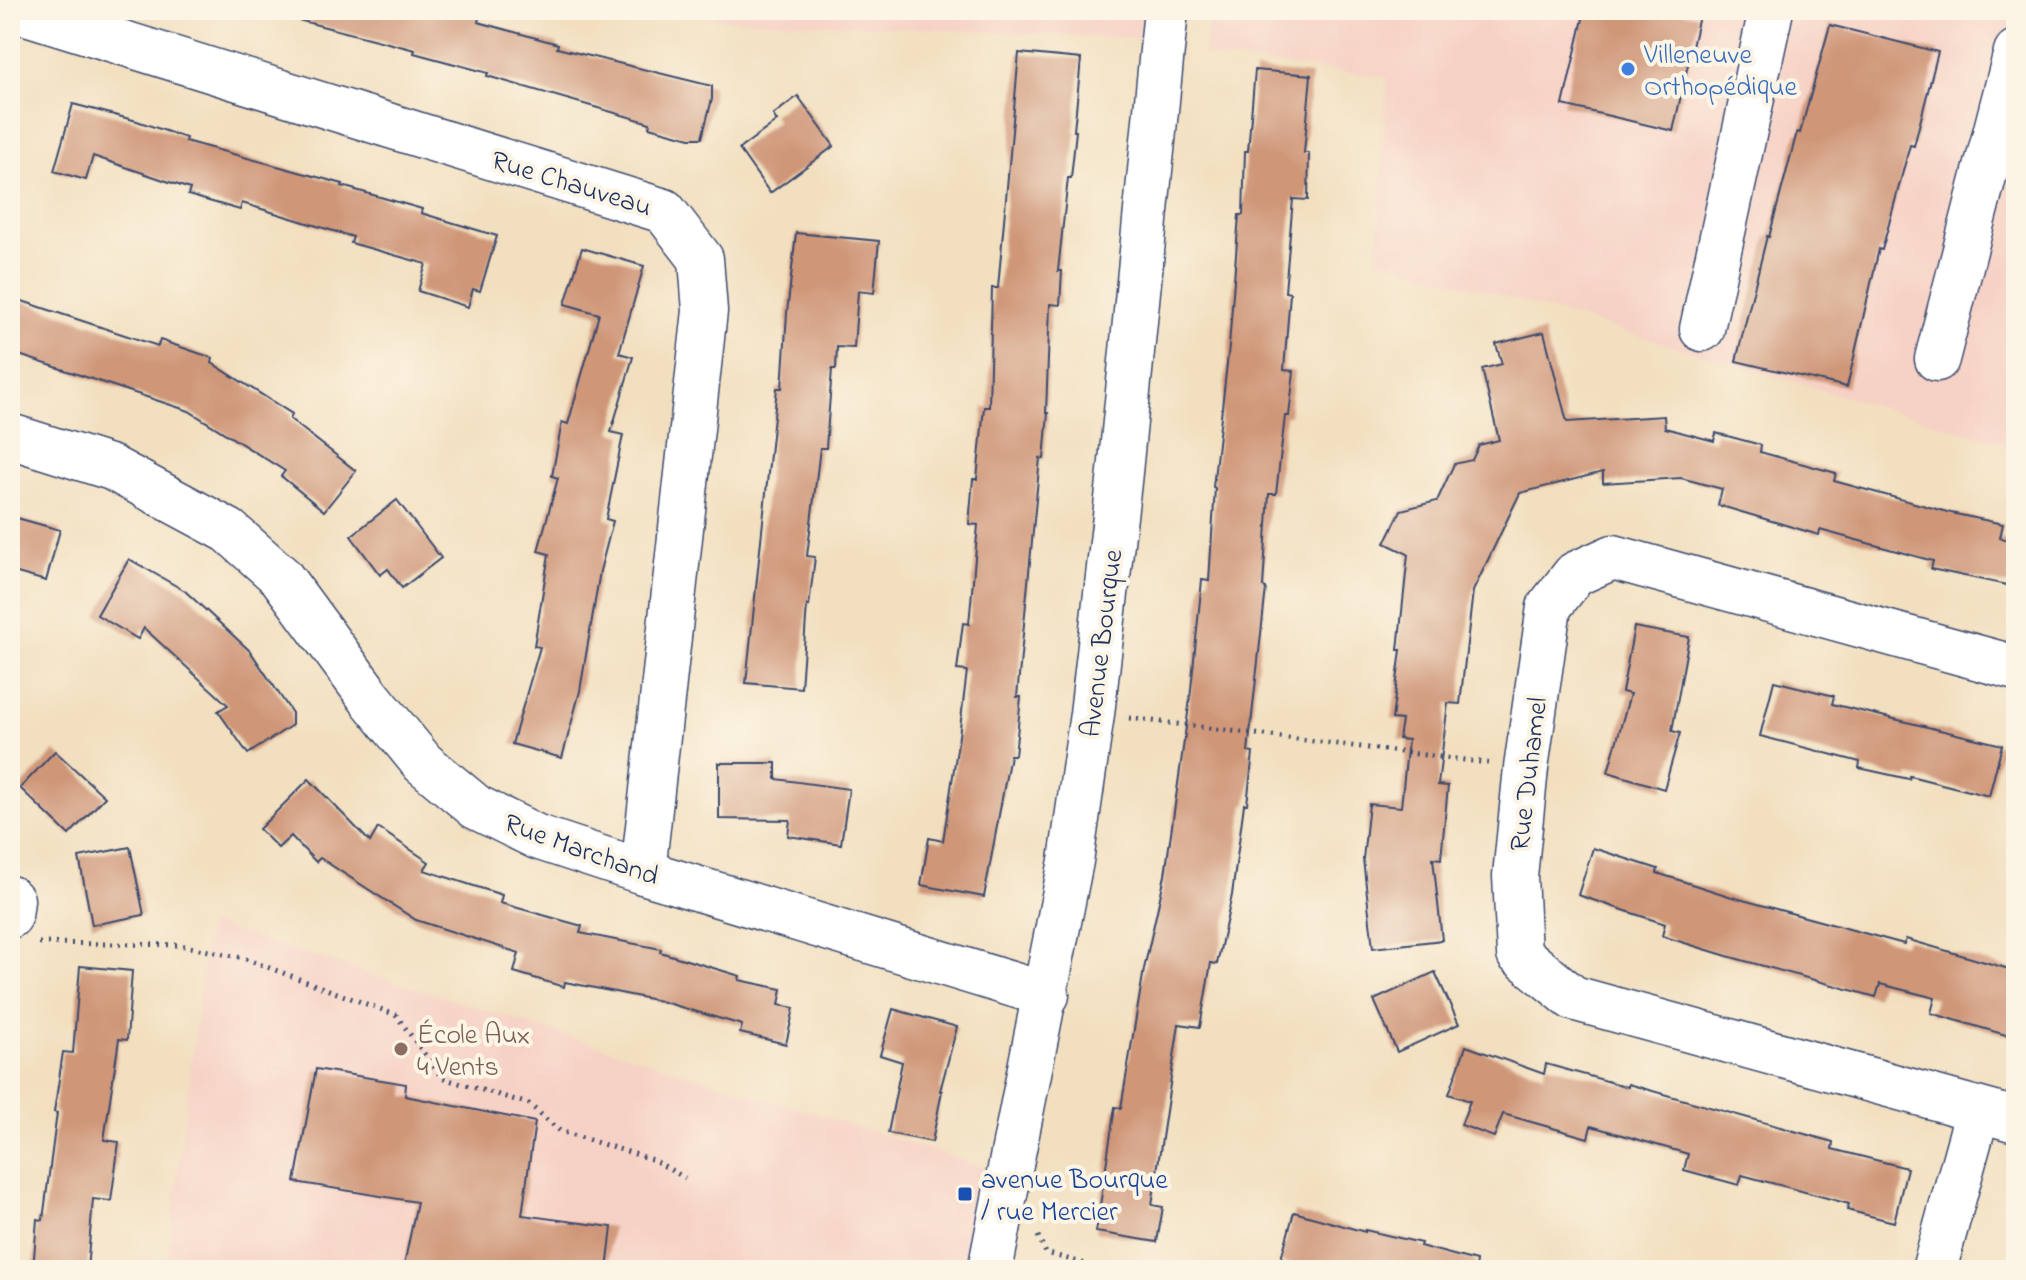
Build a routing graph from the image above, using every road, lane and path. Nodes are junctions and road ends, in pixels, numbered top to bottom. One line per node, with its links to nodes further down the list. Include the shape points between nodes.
1 (17, 10): 11 (street, Rue Chauveau, via 664,211 701,259 705,311)
2 (1166, 10): 9 (street, Avenue Bourque)
3 (1771, 10): 5 (street)
4 (2016, 52): 6 (street)
5 (1702, 329)
6 (1937, 359)
7 (10, 436): 11 (street, Rue Marchand, via 112,468 229,531 281,577 423,763 476,807 537,837)
8 (2016, 668): 10 (street, Rue Duhamel, via 1613,557 1575,574 1549,607)
9 (1092, 714): 10 (path); 14 (street, Avenue Bourque)
10 (1526, 768): 15 (street, Rue Duhamel, via 1515,876 1519,954 1573,998)
11 (643, 872): 14 (street, Rue Marchand)
12 (10, 898): 13 (street)
13 (18, 930): 16 (path, via 180,945 243,958 396,1015 442,1078 529,1104 560,1131 654,1160)
14 (1047, 995): 18 (street, Avenue Bourque)
15 (1997, 1115): 20 (street, Rue Duhamel)
16 (685, 1178)
17 (1035, 1228): 19 (path, via 1046,1253)
18 (990, 1270)
19 (1108, 1270)
20 (1934, 1270)

